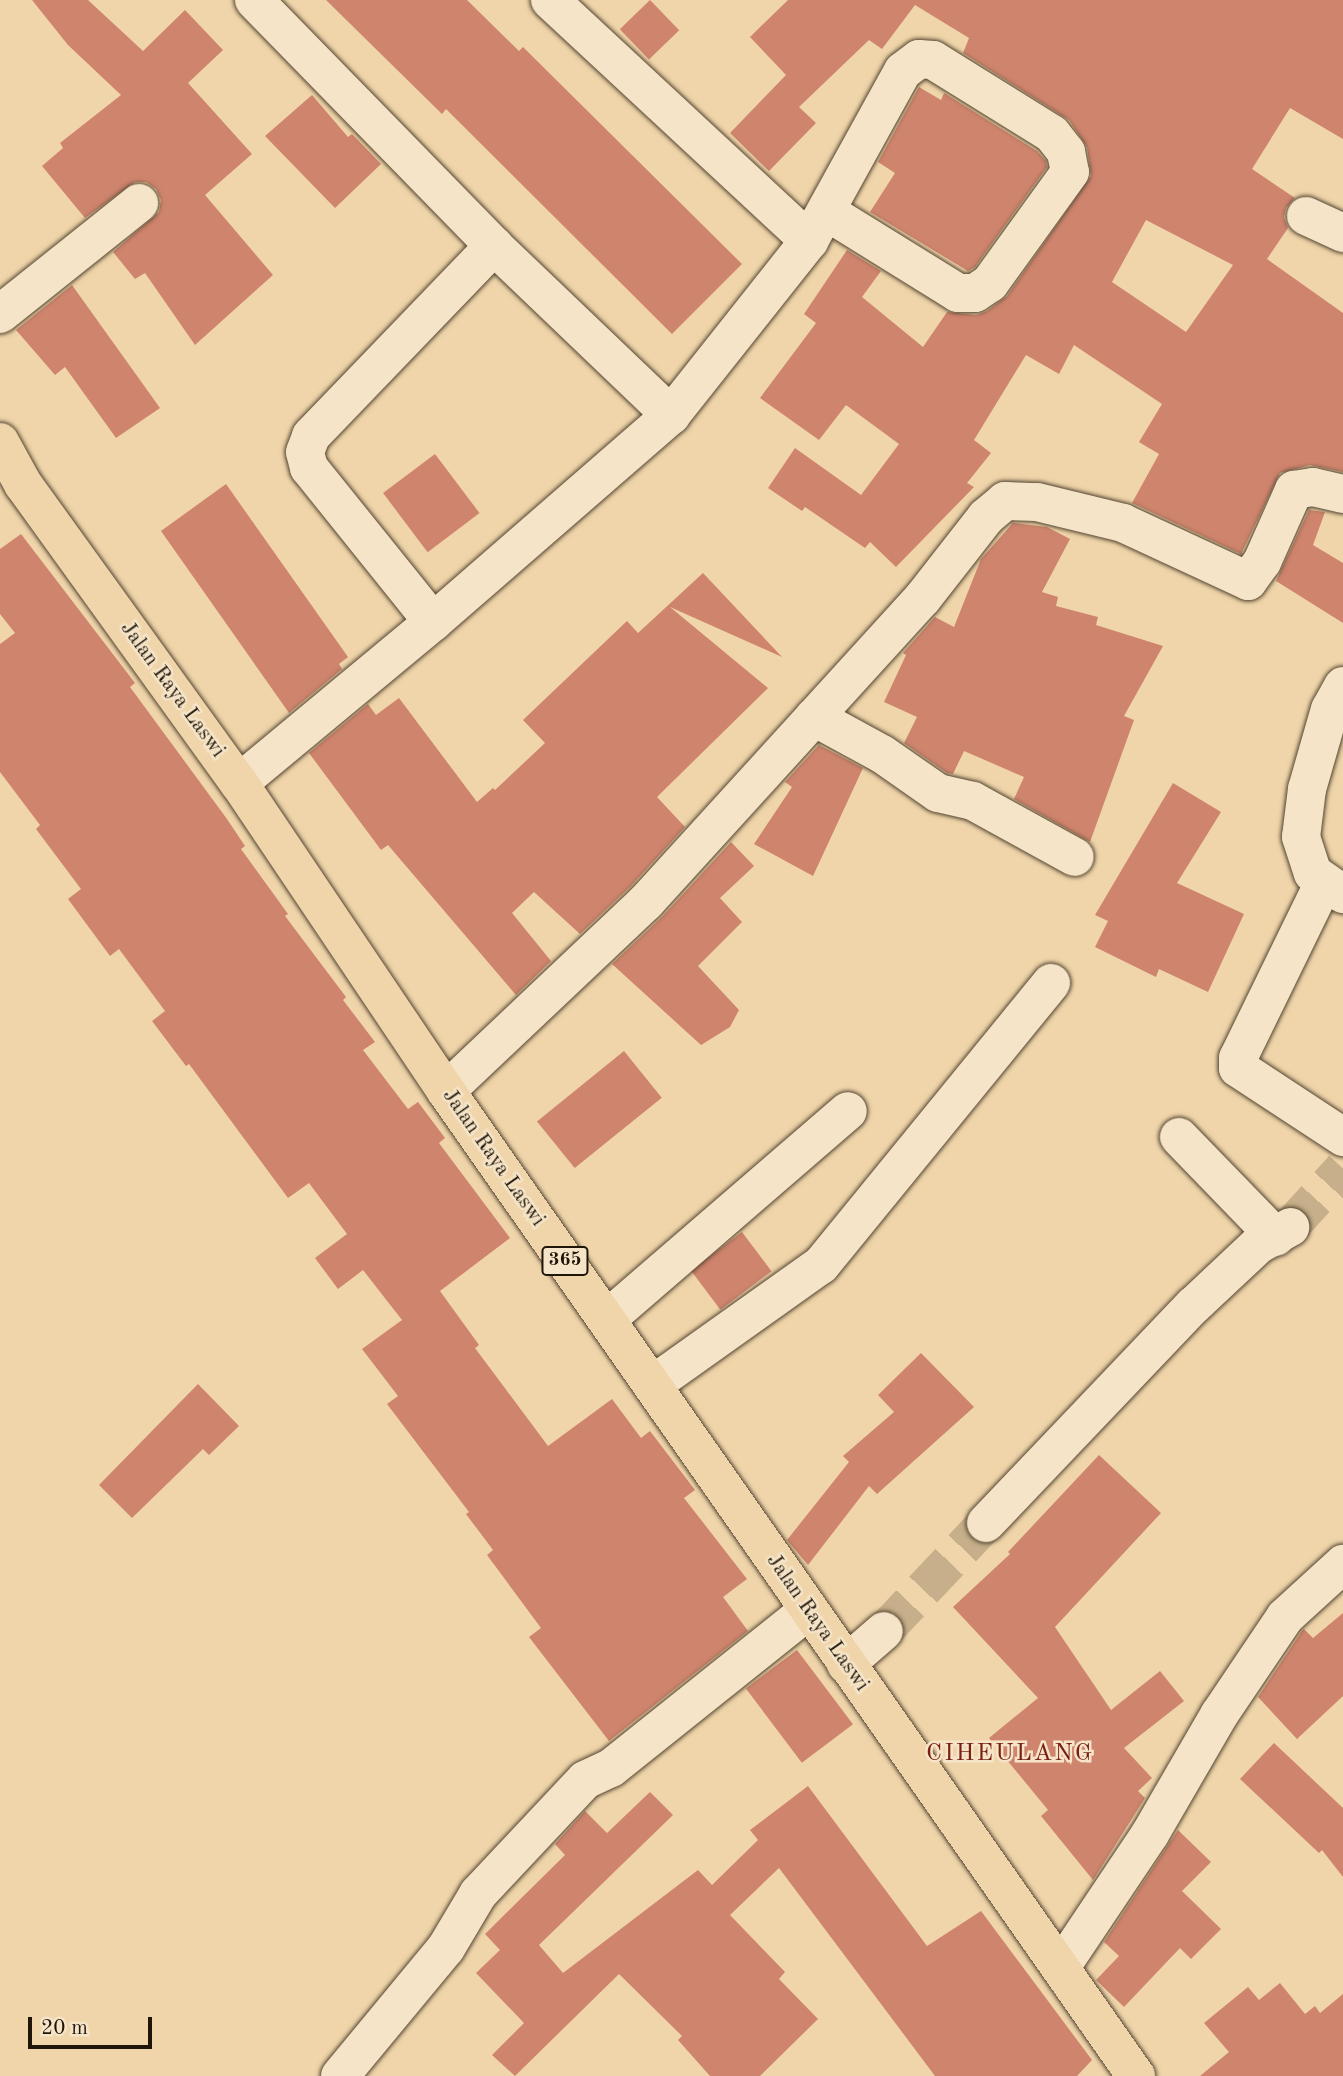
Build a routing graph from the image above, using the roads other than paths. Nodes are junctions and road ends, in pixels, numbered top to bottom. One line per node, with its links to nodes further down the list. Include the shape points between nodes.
1 (254, 0): 7 (street)
2 (550, 0): 5 (street)
3 (139, 203): 8 (street)
4 (1306, 216): 6 (street)
5 (817, 226): 5 (street, via 903,71 919,60 933,60 1052,134 1066,152 1070,172 990,283 975,293 958,293); 9 (street)
6 (1343, 233)
7 (494, 246): 9 (street); 12 (street, via 311,436 305,452 309,468)
8 (0, 314)
9 (671, 415): 12 (street)
10 (0, 442): 15 (main road, Jalan Raya Laswi / 365, via 23,484)
11 (1343, 494): 14 (street, via 1313,487 1294,490 1262,562 1248,581 1123,523 1037,502 1005,501 986,517 922,598)
12 (433, 622): 15 (street)
13 (1343, 686): 17 (street, via 1331,709 1307,789 1301,837 1312,873)
14 (814, 717): 16 (street, via 882,754 938,793 973,801); 19 (street, via 646,902)
15 (239, 783): 19 (main road, Jalan Raya Laswi / 365)
16 (1075, 857)
17 (1333, 888): 22 (street, via 1243,1046 1238,1068)
18 (1051, 983): 24 (street, via 821,1265)
19 (446, 1091): 23 (main road, Jalan Raya Laswi / 365)
20 (848, 1111): 23 (street)
21 (1179, 1137): 25 (street, via 1283,1232 1258,1245 1193,1306)
22 (1343, 1137)
23 (607, 1319): 24 (main road, Jalan Raya Laswi / 365)
24 (652, 1385): 27 (main road, Jalan Raya Laswi / 365)
25 (986, 1523)
26 (1343, 1564): 30 (street, via 1285,1617)
27 (808, 1611): 29 (main road, Jalan Raya Laswi / 365); 31 (street, via 611,1768 584,1780 478,1894 446,1948)
28 (884, 1631): 29 (street)
29 (846, 1664): 30 (main road, Jalan Raya Laswi / 365)
30 (1061, 1967): 32 (main road, Jalan Raya Laswi / 365)
31 (340, 2076)
32 (1136, 2076)

